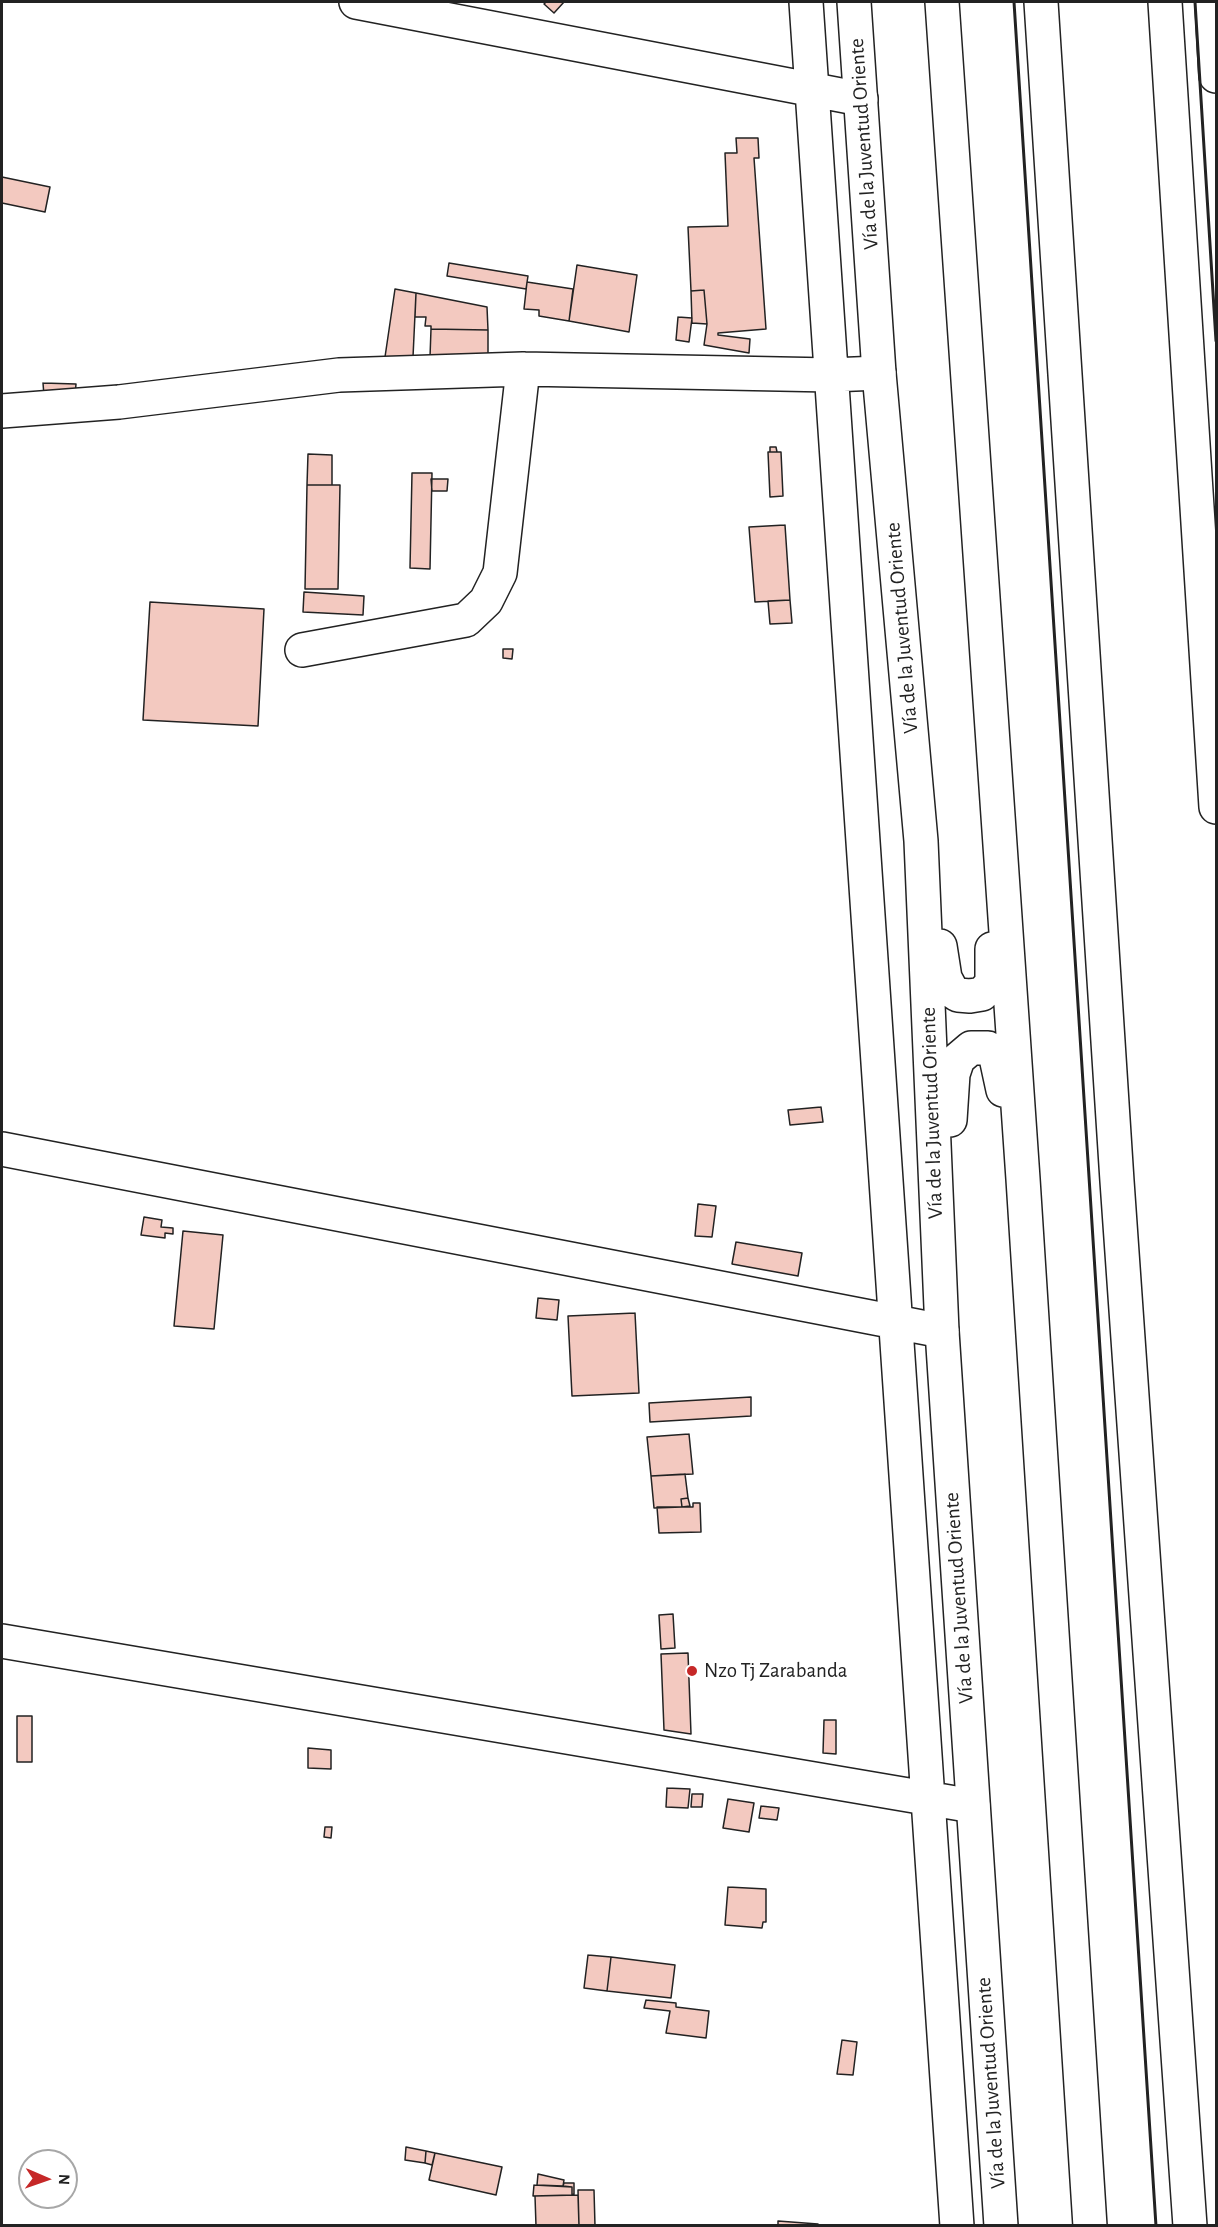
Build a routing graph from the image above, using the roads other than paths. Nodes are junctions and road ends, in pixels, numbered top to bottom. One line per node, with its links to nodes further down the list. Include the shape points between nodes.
1 (356, 2): 9 (main road)
2 (806, 2): 9 (main road)
3 (854, 2): 10 (main road, Vía de la Juventud Oriente)
4 (942, 2): 17 (main road)
5 (1041, 2): 30 (main road, via 1117,1193)
6 (1165, 2): 16 (main road)
7 (1212, 2): 8 (main road)
8 (1216, 76)
9 (812, 90): 10 (main road); 13 (main road)
10 (861, 99): 12 (main road, Vía de la Juventud Oriente)
11 (523, 369): 13 (main road); 14 (main road, via 339,375 119,402); 15 (main road, via 500,573 486,601 466,620)
12 (879, 373): 13 (main road); 18 (main road, Vía de la Juventud Oriente)
13 (831, 375): 22 (main road)
14 (2, 411)
15 (302, 650)
16 (1216, 807)
17 (998, 833): 18 (main road, via 987,865 992,983 982,994 970,996 952,992 945,978 930,871); 20 (main road)
18 (921, 841): 21 (main road, Vía de la Juventud Oriente)
19 (2, 1149): 22 (main road)
20 (1023, 1179): 21 (main road, via 996,1053 978,1046 958,1059 948,1139); 29 (main road)
21 (935, 1188): 23 (main road, Vía de la Juventud Oriente)
22 (896, 1322): 23 (main road); 25 (main road)
23 (942, 1331): 26 (main road, Vía de la Juventud Oriente)
24 (2, 1641): 25 (main road)
25 (928, 1797): 26 (main road); 27 (main road)
26 (973, 1806): 28 (main road, Vía de la Juventud Oriente)
27 (957, 2226)
28 (1001, 2226)
29 (1090, 2226)
30 (1190, 2226)

